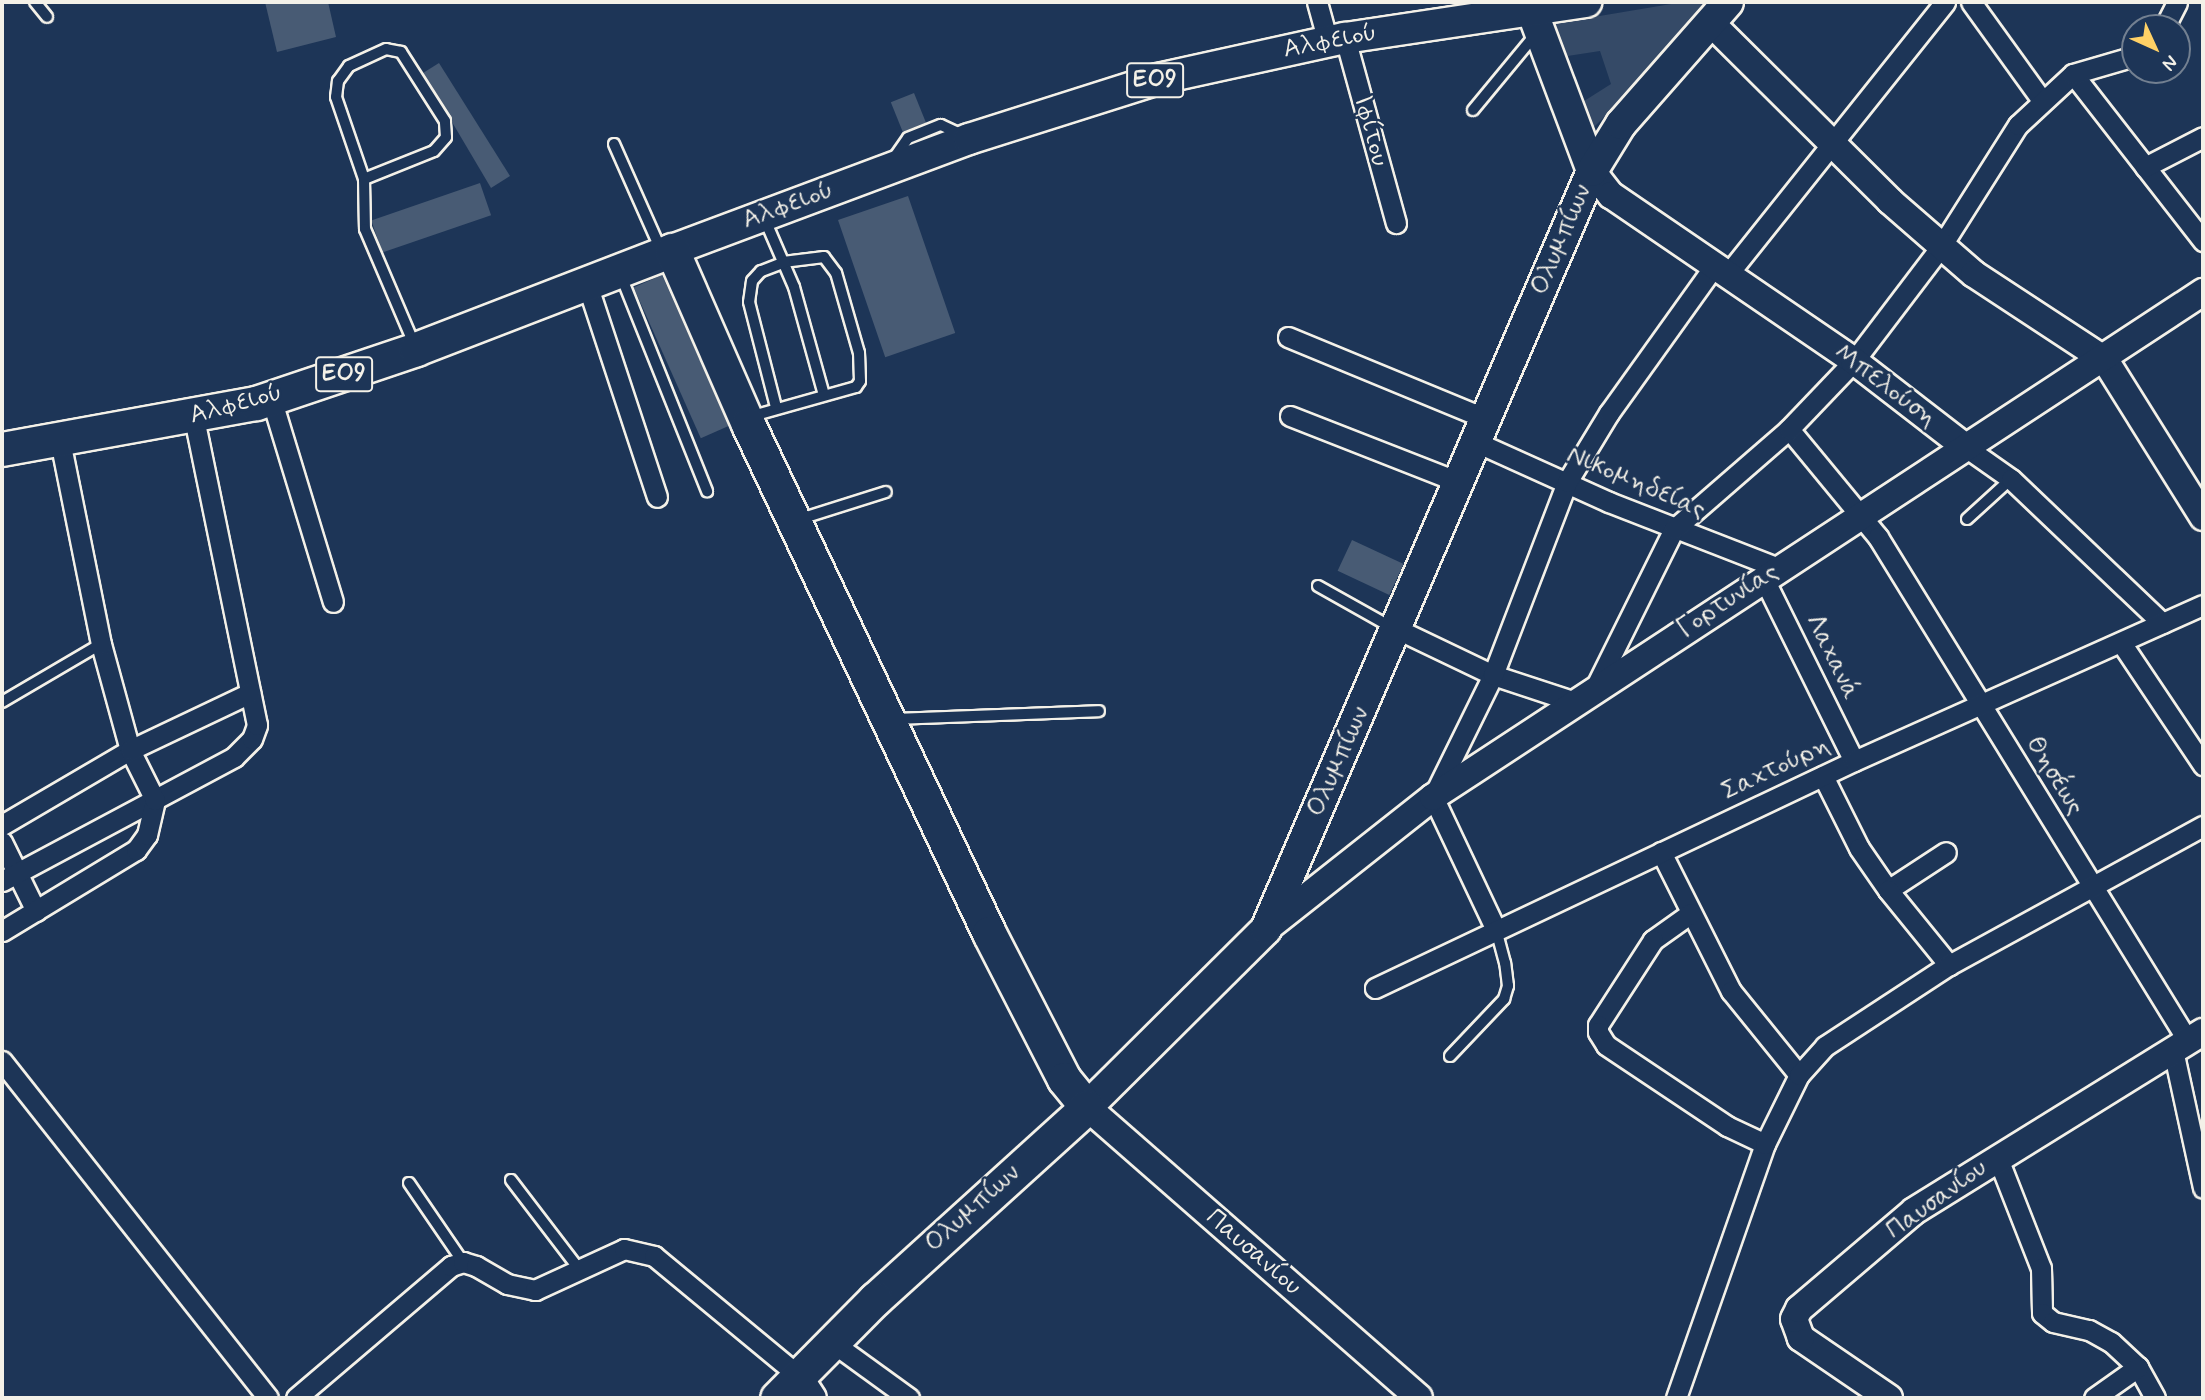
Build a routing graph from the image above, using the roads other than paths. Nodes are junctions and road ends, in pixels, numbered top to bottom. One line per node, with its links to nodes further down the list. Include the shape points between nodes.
1 (35, 2): 8 (lane)
2 (1317, 2): 9 (street, Ιφίτου)
3 (1586, 2): 7 (main road, Αλφειού / ΕΟ9)
4 (1945, 2): 16 (street)
5 (1970, 2): 12 (street)
6 (1719, 12): 16 (street); 18 (main road, Ολυμπίων, via 1621,124)
7 (1533, 14): 9 (main road, Αλφειού / ΕΟ9); 13 (lane); 18 (main road)
8 (47, 17)
9 (1336, 40): 20 (main road, Αλφειού / ΕΟ9, via 1158,79 968,139); 21 (street, Ιφίτου)
10 (2121, 60): 11 (street)
11 (2073, 74): 12 (street); 17 (street)
12 (2041, 99): 23 (street, via 2018,125)
13 (1473, 110)
14 (2203, 137): 17 (street)
15 (614, 144): 24 (lane)
16 (1833, 145): 23 (street); 26 (street)
17 (2145, 167): 22 (street)
18 (1592, 171): 26 (street, Μπελούση, via 1612,195); 41 (main road, Ολυμπίων)
19 (364, 179): 19 (lane, via 434,151 446,137 445,121 401,52 386,49 349,66 338,81 336,97); 31 (lane, via 365,229)
20 (763, 215): 24 (main road, Αλφειού / ΕΟ9); 25 (lane)
21 (1396, 223)
22 (2203, 241)
23 (1942, 245): 32 (street); 33 (street, via 1974,274)
24 (667, 252): 27 (highway, Αλφειού / ΕΟ9); 39 (highway)
25 (785, 262): 34 (lane); 34 (lane, via 824,257 836,273 861,374 856,387); 36 (lane, via 761,271 752,281 749,302)
26 (1721, 269): 32 (street, Μπελούση); 47 (street, via 1609,413)
27 (619, 272): 28 (highway, Αλφειού / ΕΟ9); 49 (lane)
28 (587, 284): 31 (highway, Αλφειού / ΕΟ9); 51 (street)
29 (2203, 292): 33 (street, Γορτυνίας)
30 (1288, 337): 41 (street, Νικομηδείας)
31 (416, 349): 35 (highway, Αλφειού / ΕΟ9)
32 (1854, 360): 40 (street); 43 (street, Μπελούση)
33 (2105, 360): 43 (street, Γορτυνίας); 48 (street)
34 (824, 395): 36 (lane)
35 (271, 398): 38 (highway, Αλφειού / ΕΟ9); 59 (street)
36 (776, 407): 39 (lane)
37 (1290, 416): 46 (street)
38 (194, 418): 42 (highway, Αλφειού / ΕΟ9); 66 (street)
39 (745, 419): 55 (highway)
40 (1789, 429): 52 (street, Θησέως); 56 (street)
41 (1480, 430): 46 (main road, Ολυμπίων); 47 (street, Νικομηδείας)
42 (60, 440): 44 (highway, Αλφειού / ΕΟ9); 63 (street)
43 (1964, 446): 45 (street, Μπελούση); 52 (street, Γορτυνίας)
44 (2, 449)
45 (2011, 480): 54 (lane); 61 (street, Μπελούση)
46 (1458, 482): 62 (main road, Ολυμπίων)
47 (1567, 482): 56 (street, Νικομηδείας); 65 (street)
48 (2195, 484): 53 (street)
49 (707, 491)
50 (886, 492): 55 (lane)
51 (657, 497)
52 (1862, 514): 57 (street, Γορτυνίας); 69 (street, Θησέως)
53 (2203, 517)
54 (1966, 519)
55 (793, 522): 71 (highway)
56 (1674, 529): 57 (street, Νικομηδείας); 67 (street)
57 (1770, 573): 67 (street, Γορτυνίας); 73 (street, Λαχανά)
58 (1318, 586): 62 (lane)
59 (333, 602)
60 (2203, 605): 61 (street, Σαχτούρη)
61 (2162, 622): 64 (street, Σαχτούρη)
62 (1397, 629): 65 (street); 88 (main road, Ολυμπίων)
63 (101, 644): 68 (lane); 72 (street)
64 (2122, 644): 69 (street, Σαχτούρη); 74 (street)
65 (1493, 676): 67 (street); 76 (street)
66 (250, 694): 72 (street); 77 (street, via 257,725 244,749)
67 (1585, 695): 76 (street, Γορτυνίας)
68 (2, 702)
69 (1980, 706): 73 (street, Σαχτούρη); 84 (street, Θησέως)
70 (1099, 711): 71 (lane)
71 (886, 719): 97 (highway, via 1064,1079)
72 (130, 750): 77 (street); 78 (street)
73 (1854, 761): 75 (street, Σαχτούρη)
74 (2203, 765)
75 (1823, 776): 81 (street, Σαχτούρη); 85 (street, via 1859,848)
76 (1433, 797): 88 (street, Γορτυνίας); 89 (street)
77 (155, 800): 83 (street); 86 (street, via 147,835 136,850)
78 (2, 825)
79 (2203, 826): 84 (street)
80 (2, 842): 83 (street)
81 (1661, 852): 87 (street); 89 (street, Σαχτούρη)
82 (1946, 852): 85 (street)
83 (10, 877): 86 (street)
84 (2094, 889): 91 (street); 93 (street, Θησέως)
85 (1888, 890): 91 (street)
86 (36, 911): 90 (street)
87 (1691, 913): 96 (street, via 1731,991); 98 (street, via 1653,940 1598,1025 1598,1032 1606,1045 1727,1126)
88 (1266, 929): 97 (main road, Ολυμπίων)
89 (1496, 930): 92 (street, Σαχτούρη); 94 (lane, via 1507,975 1504,999)
90 (2, 931)
91 (1949, 965): 96 (street, via 1835,1038)
92 (1375, 988)
93 (2188, 1041): 99 (street, Παυσανίου); 102 (street, Θησέως)
94 (1450, 1056)
95 (2, 1060): 108 (street)
96 (1799, 1075): 98 (street)
97 (1087, 1107): 105 (highway, Ολυμπίων); 111 (street, Παυσανίου)
98 (1765, 1144): 112 (street)
99 (1997, 1156): 106 (street, via 2041,1268 2042,1313 2053,1322 2111,1342); 113 (street, Παυσανίου, via 1914,1211 1813,1295 1794,1319 1795,1329 1811,1347)
100 (510, 1181): 104 (lane)
101 (409, 1183): 103 (lane)
102 (2203, 1188)
103 (463, 1262): 104 (street, via 522,1290 552,1285); 109 (street, via 435,1277)
104 (579, 1269): 107 (street, via 624,1249 654,1256)
105 (833, 1342): 107 (highway, Ολυμπίων); 110 (street)
106 (2138, 1367): 114 (street); 115 (street)
107 (796, 1391)
108 (268, 1398)
109 (296, 1398)
110 (909, 1398)
111 (1419, 1398)
112 (1676, 1398)
113 (1889, 1398)
114 (2094, 1398)
115 (2155, 1398)

